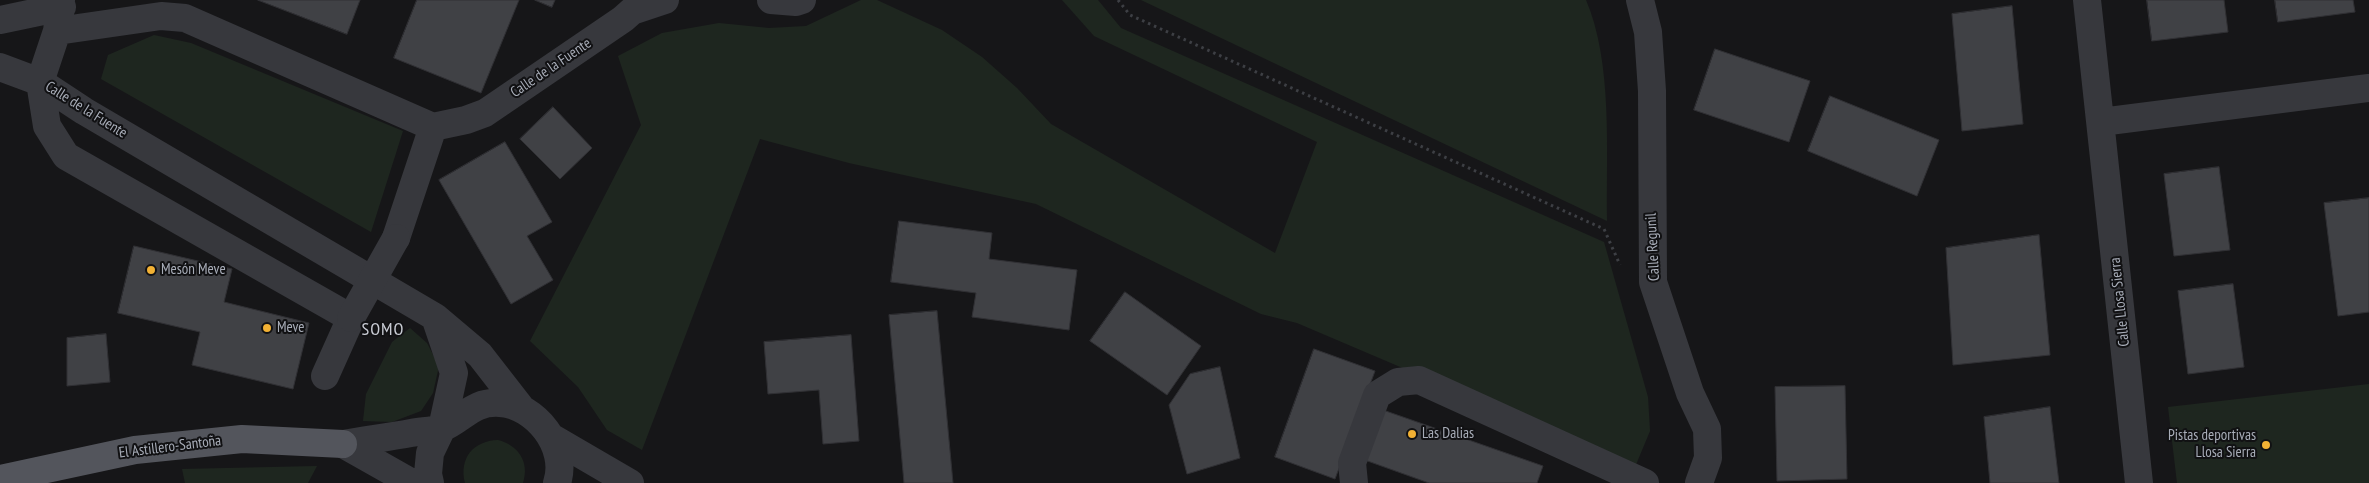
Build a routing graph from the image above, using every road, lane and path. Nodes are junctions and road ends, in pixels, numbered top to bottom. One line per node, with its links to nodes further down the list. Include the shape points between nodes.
1 (665, 0): 13 (street, Calle de la Fuente, via 632,11 485,113)
2 (770, 0): 3 (street)
3 (802, 0)
4 (1118, 0): 14 (path, via 1130,15 1604,229 1625,276)
5 (1640, 0): 14 (street, Calle Regunil, via 1648,32 1652,91)
6 (2086, 0): 12 (street, Calle Llosa Sierra)
7 (60, 13): 8 (street); 10 (street); 13 (street, via 185,18)
8 (0, 20)
9 (0, 67): 10 (street)
10 (40, 82): 15 (street, Calle de la Fuente); 16 (street, Calle de la Fuente, via 47,126 66,156)
11 (2369, 88): 12 (street)
12 (2101, 122): 30 (street, Calle Llosa Sierra)
13 (434, 127): 16 (street, bridge, via 396,238)
14 (1652, 273): 29 (street, Calle Regunil, via 1690,392 1707,428 1708,458)
15 (435, 317): 18 (street, Calle de la Fuente, via 480,355); 19 (street, via 454,372)
16 (351, 318): 17 (street)
17 (325, 376)
18 (522, 408): 19 (street, via 500,403 478,404); 20 (street, via 539,420)
19 (442, 428): 21 (street); 24 (street, via 430,452)
20 (551, 437): 25 (street, via 558,456); 26 (street)
21 (343, 444): 22 (main road, El Astillero-Santoña, via 242,439 135,450); 23 (street)
22 (0, 479)
23 (412, 483)
24 (430, 483)
25 (557, 483)
26 (630, 483)
27 (1354, 483): 28 (street, via 1352,463 1377,395 1398,382 1419,380)
28 (1645, 483)
29 (1699, 483)
30 (2139, 483)

